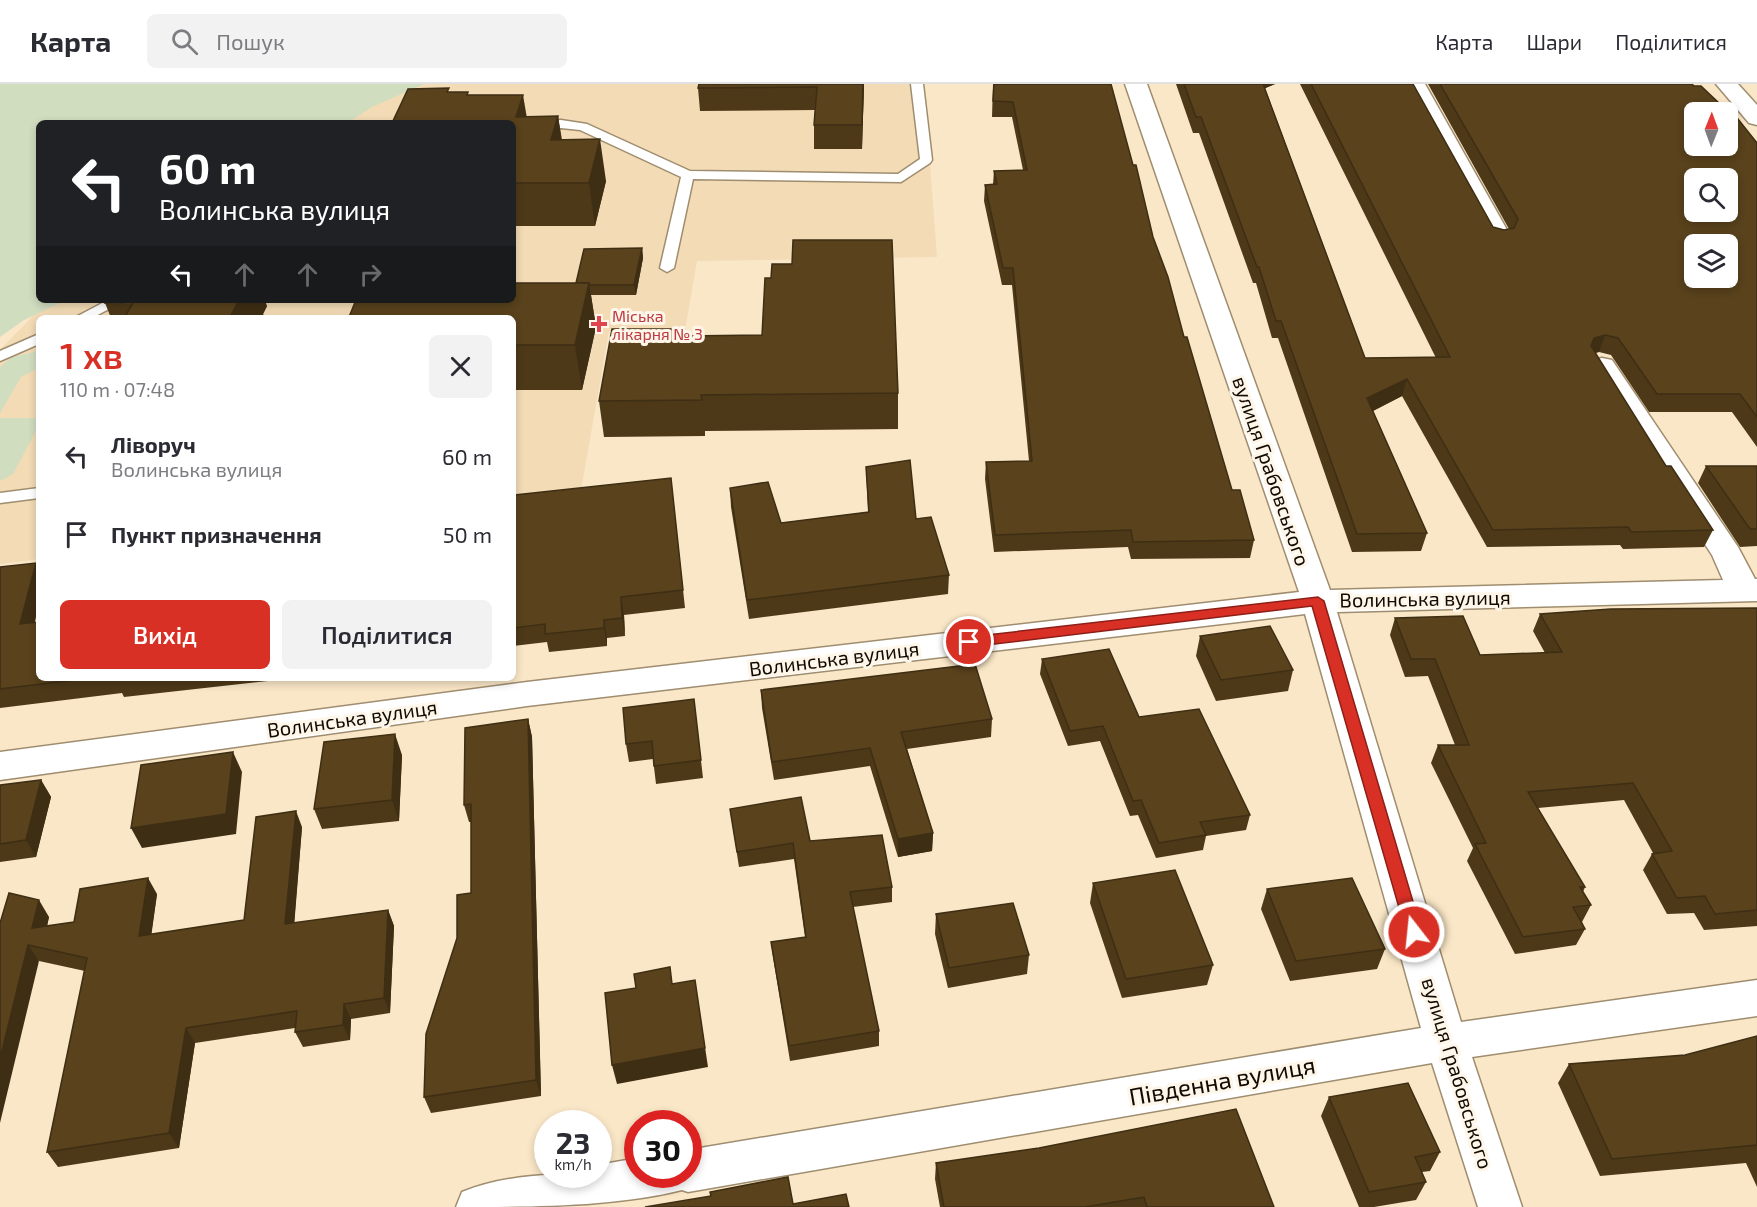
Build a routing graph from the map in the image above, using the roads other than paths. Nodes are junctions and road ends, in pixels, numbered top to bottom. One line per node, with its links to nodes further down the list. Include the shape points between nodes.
1 (917, 84): 7 (lane, via 926,160 901,178)
2 (1136, 84): 18 (street, вулиця Грабовського)
3 (1414, 84): 8 (street)
4 (1727, 84): 5 (street)
5 (1754, 110)
6 (516, 125): 7 (lane, via 583,127)
7 (688, 175): 9 (lane)
8 (1499, 237)
9 (667, 268)
10 (113, 303): 11 (lane)
11 (87, 315)
12 (36, 339): 13 (lane)
13 (0, 357)
14 (1599, 362): 17 (street, Волинська вулиця)
15 (36, 493): 16 (lane)
16 (0, 498)
17 (1750, 590): 18 (street, Волинська вулиця)
18 (1318, 601): 19 (street, Волинська вулиця, via 527,694); 21 (street, вулиця Грабовського)
19 (0, 766)
20 (1757, 998): 21 (street, Південна вулиця)
21 (1446, 1042): 22 (street, Південна вулиця); 25 (street, вулиця Грабовського)
22 (702, 1169)
23 (624, 1182): 24 (street)
24 (478, 1207)
25 (1500, 1207)

